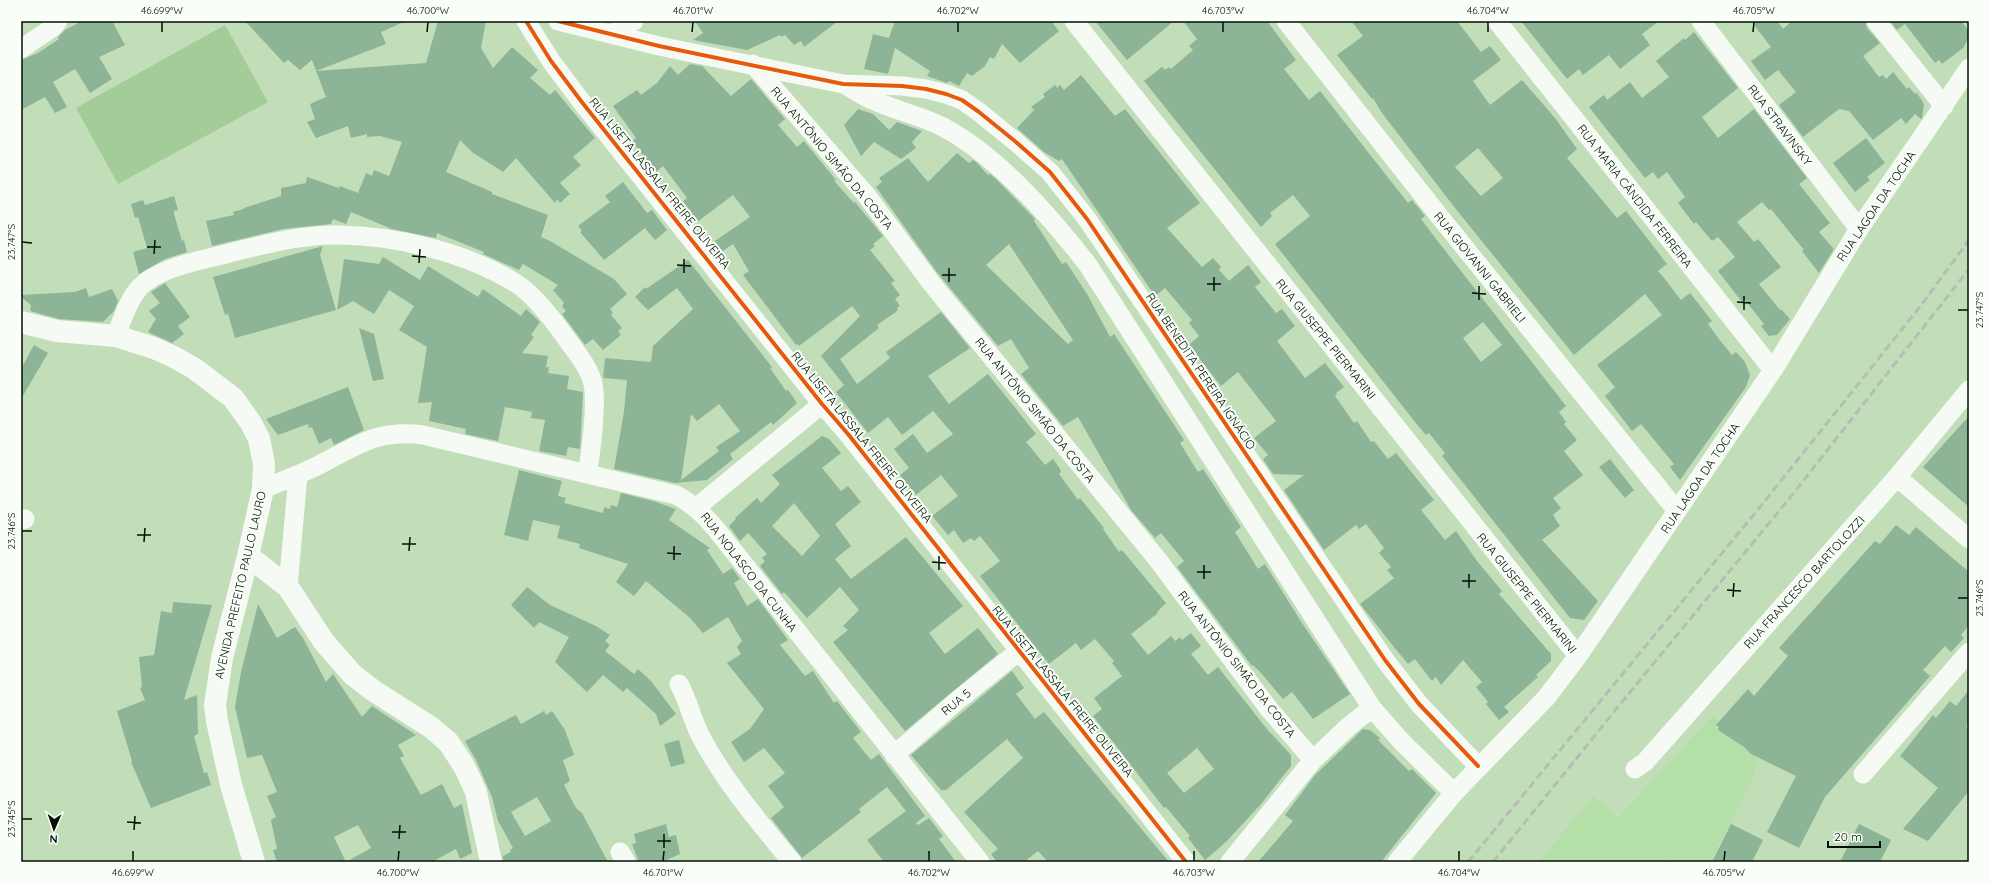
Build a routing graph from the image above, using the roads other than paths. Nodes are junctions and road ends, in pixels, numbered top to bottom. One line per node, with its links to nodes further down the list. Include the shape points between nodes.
1 (58, 21): 11 (street)
2 (526, 21): 21 (street, RUA LISETA LASSALA FREIRE OLIVEIRA, via 551,61 577,95)
3 (558, 21): 10 (street)
4 (634, 21): 10 (street)
5 (1074, 21): 33 (street, RUA GIUSEPPE PIERMARINI)
6 (1286, 21): 27 (street, RUA GIOVANNI GABRIELI)
7 (1497, 21): 19 (street, RUA MARIA CÂNDIDA FERREIRA)
8 (1701, 21): 16 (street, RUA STRAVINSKY)
9 (1876, 21): 15 (street)
10 (611, 34): 12 (street)
11 (21, 49)
12 (753, 64): 14 (street); 37 (street, RUA ANTÔNIO SIMÃO DA COSTA, via 867,196 932,284 1158,560 1269,710)
13 (1969, 68): 15 (street, RUA LAGOA DA TOCHA)
14 (843, 84): 35 (street, via 874,101 924,118 964,140 1017,185 1058,226 1088,265); 38 (street, RUA BENEDITA PEREIRA IGNÁCIO, via 926,89 962,100 1050,172 1123,271 1385,660 1419,704)
15 (1944, 106): 16 (street, RUA LAGOA DA TOCHA)
16 (1859, 229): 19 (street, RUA LAGOA DA TOCHA)
17 (21, 322): 18 (street, AVENIDA PREFEITO PAULO LAURO, via 57,331)
18 (116, 336): 22 (street, via 140,288 160,274 184,264 304,237 341,235 380,238 418,245 490,269 518,285 542,308 566,337 584,364 593,385); 25 (street, AVENIDA PREFEITO PAULO LAURO, via 174,357 233,398 251,423 262,450 265,476)
19 (1774, 370): 27 (street, RUA LAGOA DA TOCHA)
20 (1969, 390): 24 (street, RUA FRANCESCO BARTOLOZZI)
21 (822, 404): 26 (street); 31 (street, RUA LISETA LASSALA FREIRE OLIVEIRA)
22 (587, 474): 23 (street, RUA NOLASCO DA CUNHA, via 424,435 398,432 376,437); 26 (street, RUA NOLASCO DA CUNHA, via 676,495)
23 (298, 475): 25 (street, RUA NOLASCO DA CUNHA); 30 (street)
24 (1897, 477): 28 (street); 39 (street, RUA FRANCESCO BARTOLOZZI, via 1645,762)
25 (263, 489): 29 (street, AVENIDA PREFEITO PAULO LAURO)
26 (696, 507): 36 (street, RUA NOLASCO DA CUNHA)
27 (1677, 511): 33 (street, RUA LAGOA DA TOCHA)
28 (1969, 539)
29 (248, 556): 30 (street); 42 (street, AVENIDA PREFEITO PAULO LAURO, via 222,658 215,705 231,785)
30 (288, 587): 45 (street, via 310,623 350,672 374,691 432,728 456,753 476,792)
31 (1019, 651): 36 (street, RUA 5); 48 (street, RUA LISETA LASSALA FREIRE OLIVEIRA)
32 (1969, 652): 40 (street)
33 (1578, 656): 38 (street, RUA LAGOA DA TOCHA, via 1546,698)
34 (679, 684): 46 (street, via 701,736 717,762 765,830)
35 (1372, 708): 37 (street); 41 (street, via 1401,741)
36 (894, 755): 47 (street, RUA NOLASCO DA CUNHA)
37 (1313, 760): 49 (street)
38 (1478, 766): 41 (street, RUA LAGOA DA TOCHA)
39 (1635, 769)
40 (1863, 774)
41 (1454, 793): 50 (street, RUA LAGOA DA TOCHA)
42 (247, 840): 43 (street, AVENIDA PREFEITO PAULO LAURO); 44 (street)
43 (254, 862)
44 (258, 862)
45 (491, 862)
46 (792, 862)
47 (980, 862)
48 (1186, 862)
49 (1230, 862)
50 (1397, 862)

